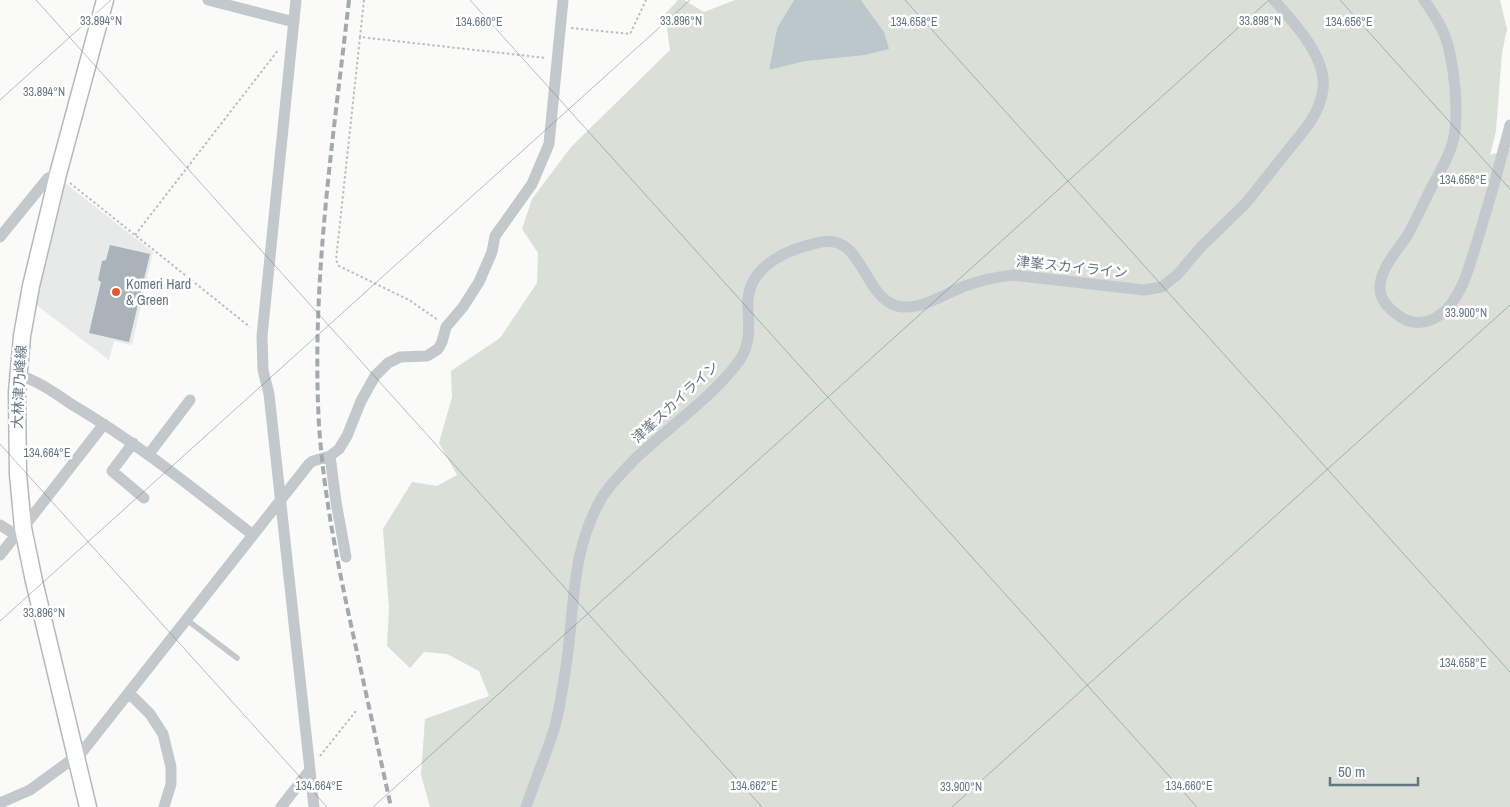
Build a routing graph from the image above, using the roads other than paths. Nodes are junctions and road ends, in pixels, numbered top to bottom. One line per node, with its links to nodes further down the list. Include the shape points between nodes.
1 (104, 0): 9 (main road, 大林津乃峰線)
2 (208, 0): 7 (street)
3 (296, 0): 7 (street)
4 (563, 0): 16 (street, via 548,144 532,184 495,236 479,282 446,327 438,348 427,356 400,358 375,376 347,436)
5 (1274, 0): 34 (street, 津峯スカイライン, via 1304,35 1319,62 1324,87 1317,112 1246,203 1162,287 1144,290 1013,275 965,286 929,302 905,307 881,296 851,252 838,242 822,242 794,249 768,263 759,273 748,296 750,335 740,360 708,394 619,475 601,498 584,535 577,564 566,667 555,725)
6 (1424, 0): 8 (street, via 1445,36 1456,112 1453,138 1444,164 1381,281 1382,298 1395,314 1406,321 1418,323 1436,318 1452,304 1464,283)
7 (293, 26): 18 (street, via 262,336)
8 (1510, 125)
9 (58, 174): 10 (street, via 48,178); 11 (main road, 大林津乃峰線, via 30,286)
10 (0, 237)
11 (18, 375): 13 (street); 20 (main road, 大林津乃峰線)
12 (190, 400): 15 (street)
13 (104, 424): 14 (street); 20 (street)
14 (133, 444): 15 (street); 17 (street, via 112,471)
15 (149, 454): 21 (street)
16 (330, 456): 18 (street, via 309,464); 23 (street)
17 (144, 498)
18 (280, 502): 21 (street); 28 (street)
19 (0, 525): 20 (street)
20 (21, 532): 22 (street); 27 (main road, 大林津乃峰線)
21 (253, 536): 24 (street)
22 (0, 555)
23 (346, 557)
24 (186, 620): 25 (lane); 26 (street)
25 (237, 658)
26 (129, 693): 27 (street); 31 (street, via 150,714 166,743 171,784)
27 (75, 757): 29 (street, via 30,790); 30 (main road, 大林津乃峰線)
28 (310, 770): 32 (street); 33 (street)
29 (0, 803)
30 (88, 807)
31 (164, 807)
32 (281, 807)
33 (314, 807)
34 (526, 807)

